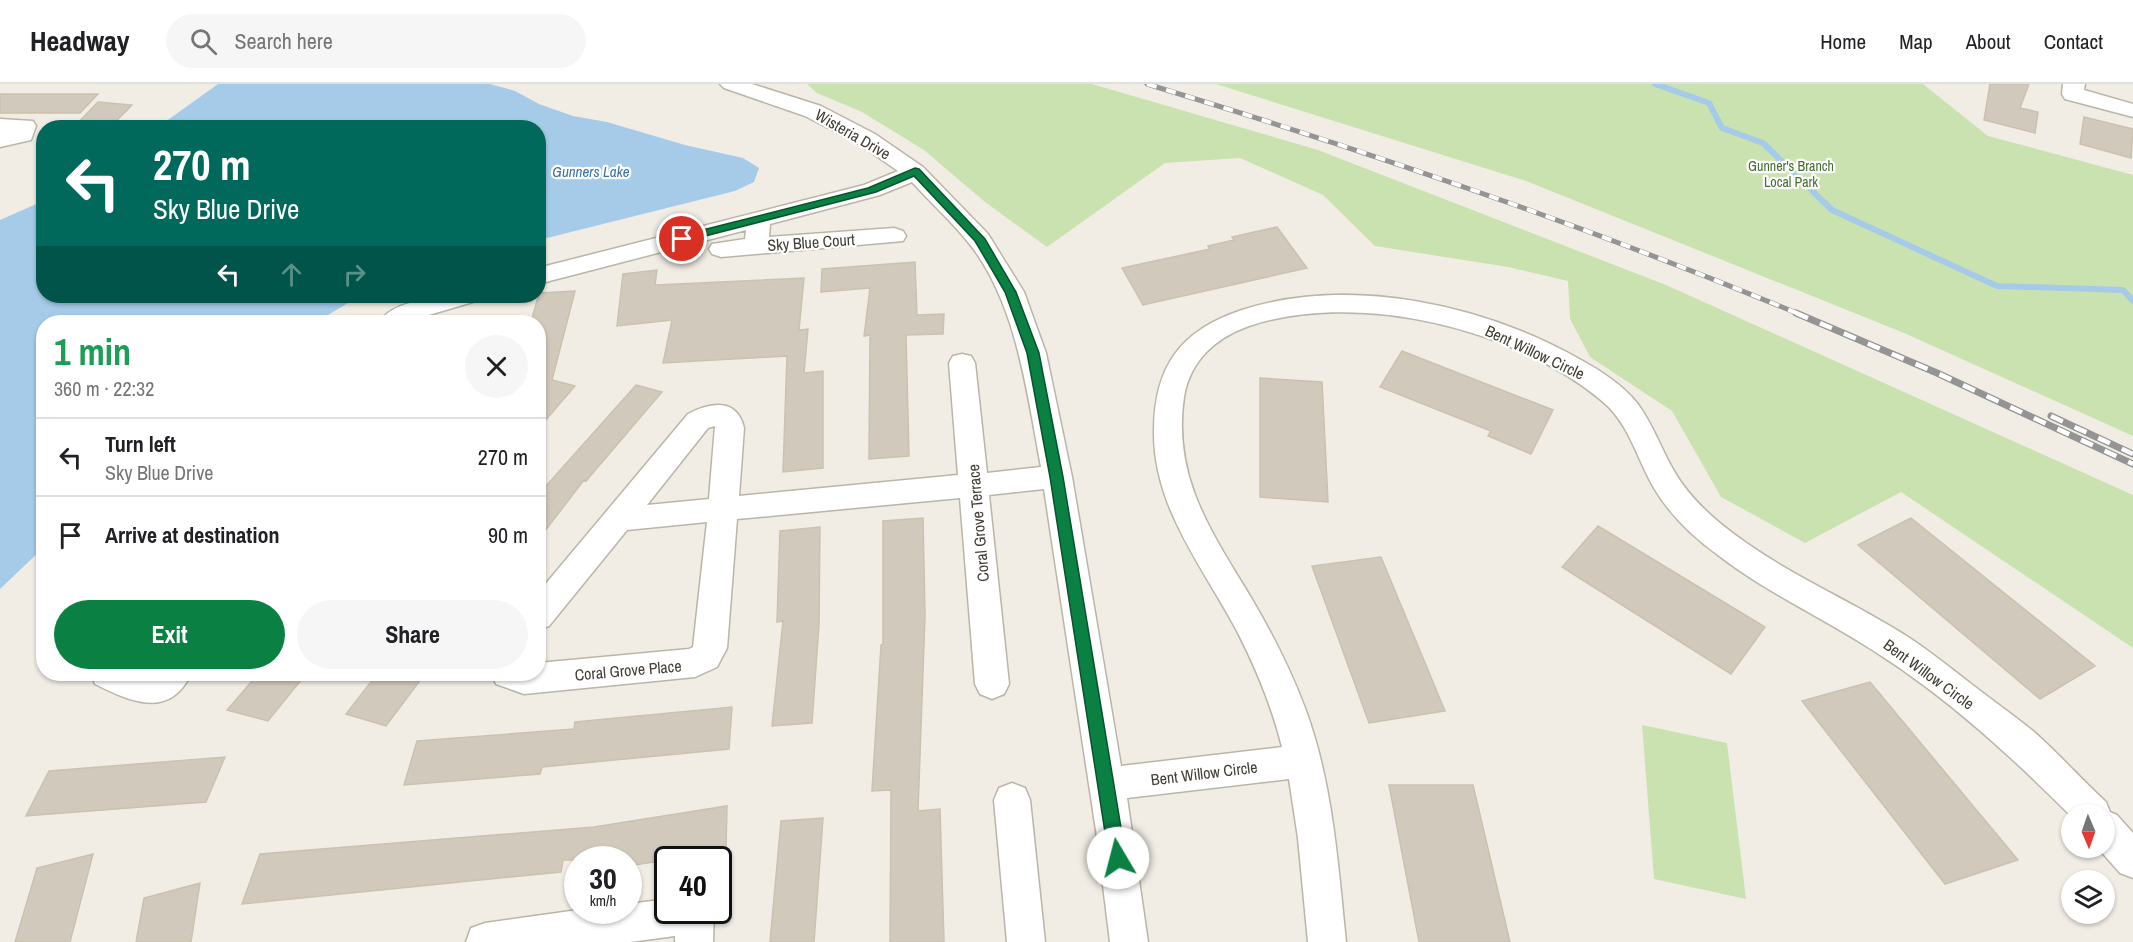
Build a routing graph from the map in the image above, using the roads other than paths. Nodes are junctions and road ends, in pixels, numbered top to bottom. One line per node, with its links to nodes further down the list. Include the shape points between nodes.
1 (731, 84): 6 (street, Wisteria Drive, via 813,111 867,139)
2 (2074, 84): 3 (street, via 2073,94)
3 (2133, 111)
4 (0, 126): 5 (street, via 25,126 23,135)
5 (0, 140)
6 (915, 172): 7 (street, via 872,190); 15 (street, Wisteria Drive, via 979,239 1011,292 1033,353)
7 (759, 219): 9 (street, Sky Blue Court); 11 (street)
8 (894, 236): 9 (street, Sky Blue Court)
9 (756, 246): 10 (street)
10 (721, 249)
11 (546, 274)
12 (439, 303): 13 (street)
13 (405, 315)
14 (963, 363): 16 (street, Coral Grove Terrace)
15 (1057, 477): 16 (street); 25 (street, Wisteria Drive)
16 (975, 485): 17 (street); 23 (street, Coral Grove Terrace)
17 (725, 509): 18 (street); 18 (street, Coral Grove Place, via 730,428 723,415 707,416 698,421); 20 (street, Coral Grove Place, via 711,648 705,657 695,663)
18 (618, 519): 19 (street, Coral Grove Place)
19 (546, 607)
20 (546, 677)
21 (122, 681): 22 (street, via 142,690 160,687)
22 (166, 681)
23 (992, 684)
24 (1302, 761): 25 (street, Bent Willow Circle); 27 (street, Bent Willow Circle, via 1297,735 1248,622 1187,519 1174,483 1167,435 1170,398 1178,366 1189,351 1248,315 1305,303 1363,303 1474,324 1590,377 1615,396 1634,420 1665,482 1699,522 1739,555 1909,656 2018,740); 34 (street, Bent Willow Circle, via 1311,794)
25 (1106, 784): 33 (street, Wisteria Drive)
26 (1012, 800): 32 (street)
27 (2083, 804)
28 (2115, 840): 29 (street)
29 (2133, 860)
30 (485, 942): 31 (street, via 696,914)
31 (693, 942)
32 (1026, 942)
33 (1129, 942)
34 (1327, 942)

